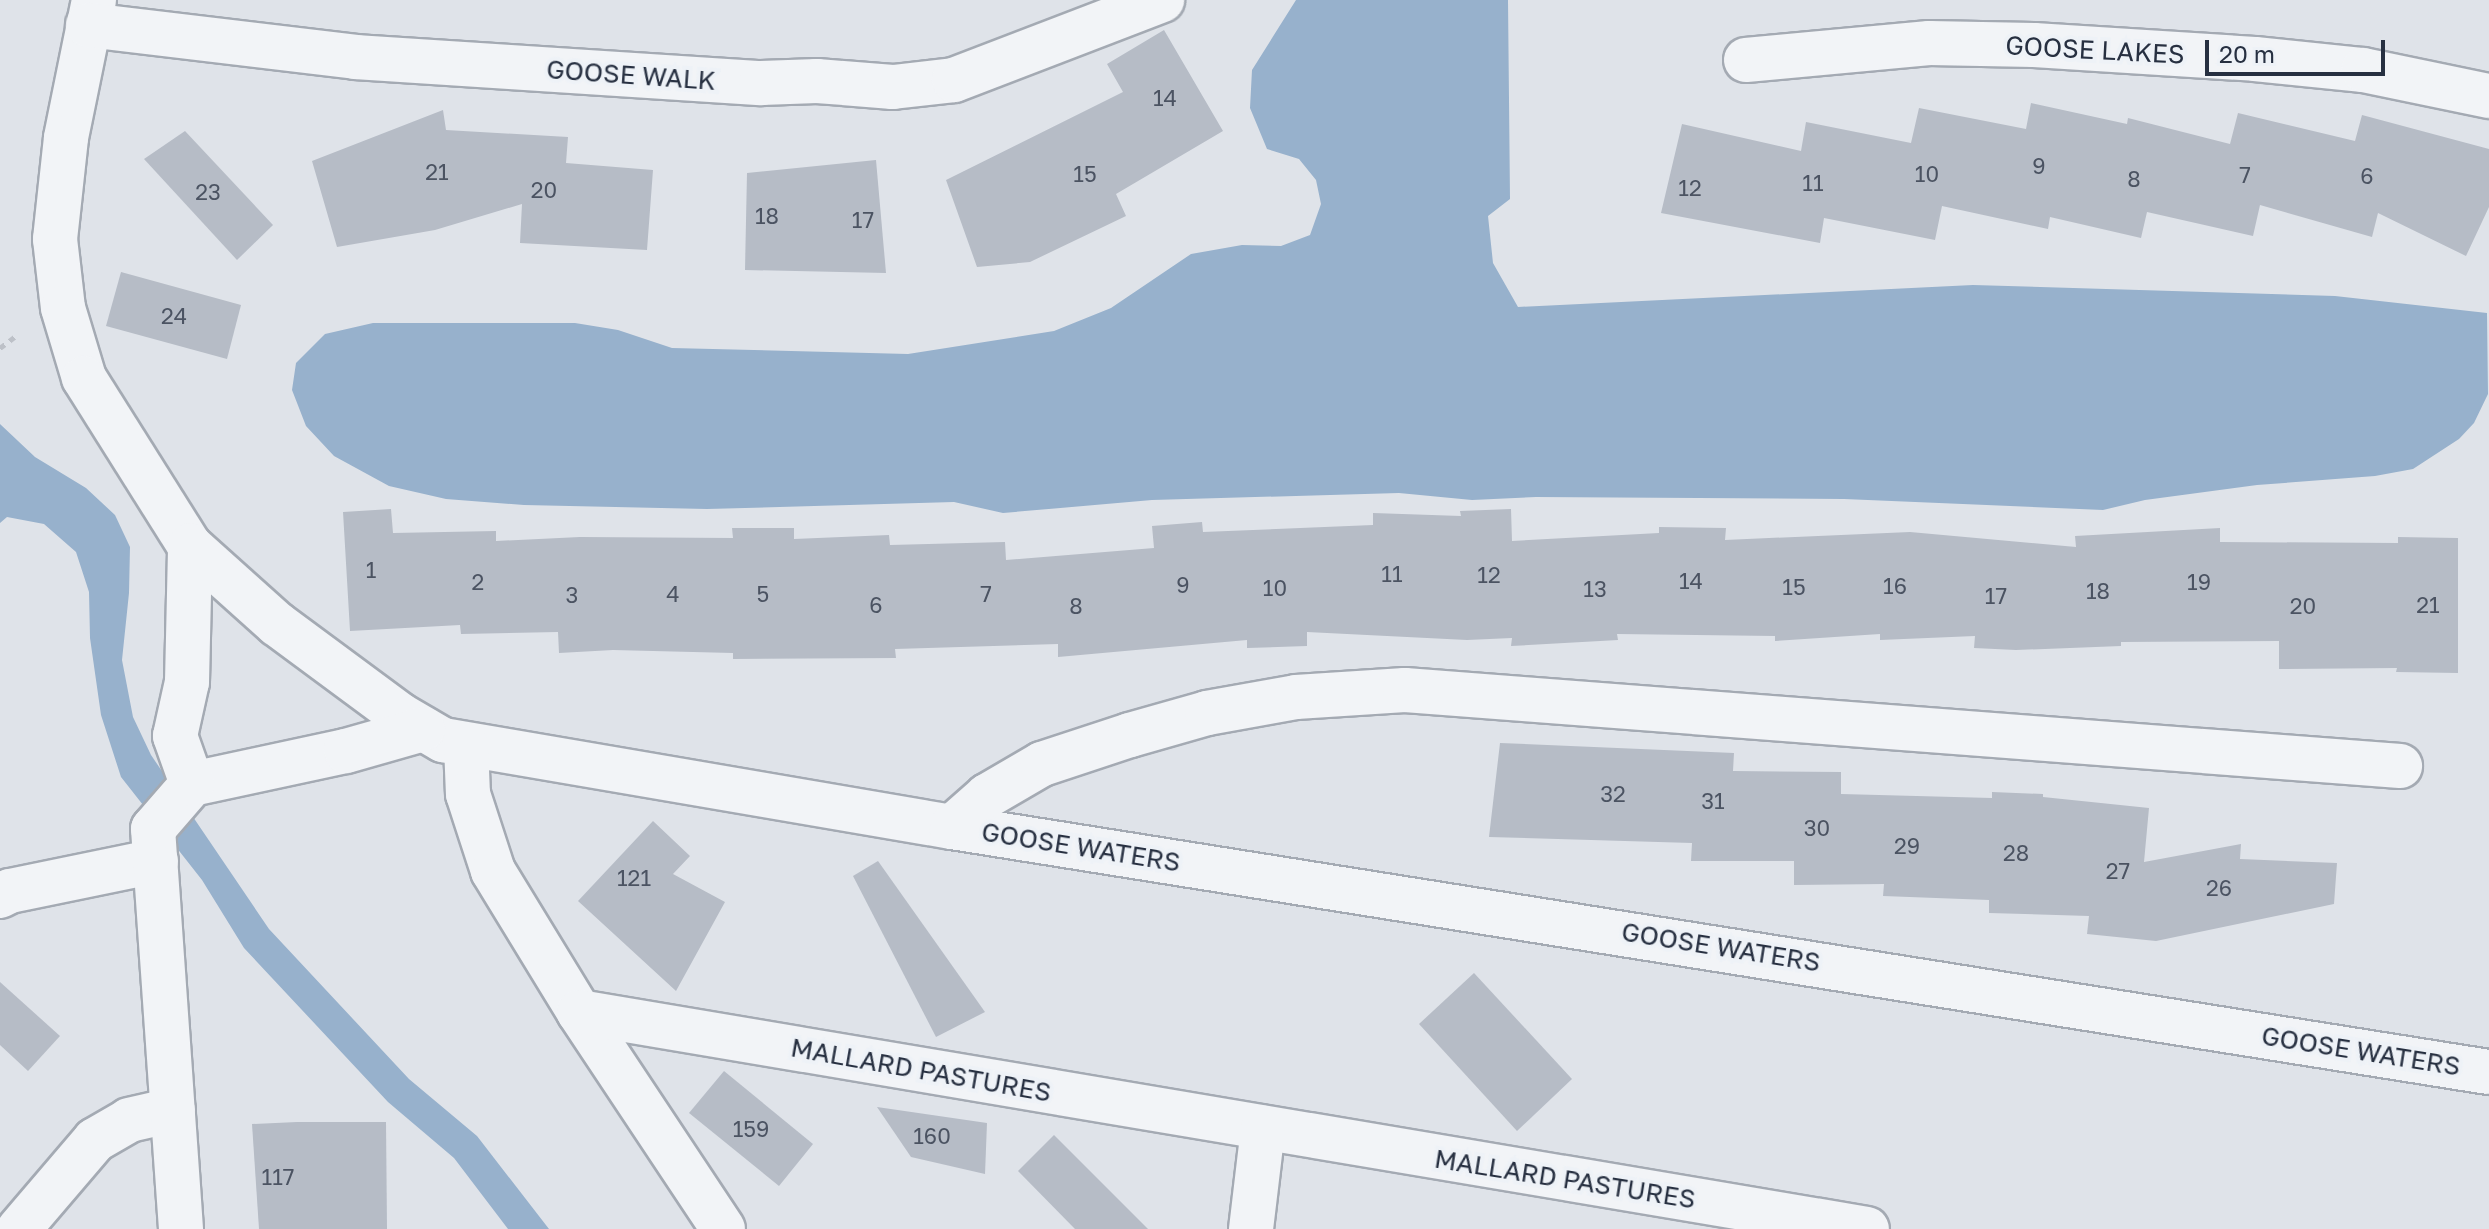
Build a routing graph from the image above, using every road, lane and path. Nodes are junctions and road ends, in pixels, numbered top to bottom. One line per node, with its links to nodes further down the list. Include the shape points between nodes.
1 (1162, 0): 2 (street, GOOSE WALK, via 954,80 893,87 355,57)
2 (91, 13): 5 (street, GOOSE WATERS, via 66,138 55,239 63,308 84,378)
3 (1746, 60): 4 (street, GOOSE LAKES, via 1929,43 2034,45 2363,70)
4 (2489, 96)
5 (190, 546): 6 (street, GOOSE WATERS, via 277,624); 9 (street, via 187,682 175,736)
6 (423, 729): 7 (street, GOOSE WATERS); 9 (street)
7 (466, 745): 10 (street, GOOSE WATERS); 13 (street, via 468,794 493,871)
8 (2400, 766): 10 (street, GOOSE WATERS, via 1405,690 1296,697 1207,713 1130,735 1042,764 987,796)
9 (188, 788): 11 (street)
10 (952, 827): 14 (street, GOOSE WATERS)
11 (155, 845): 12 (street); 15 (street)
12 (0, 896)
13 (579, 1012): 16 (street, MALLARD PASTURES); 19 (street)
14 (2489, 1072)
15 (173, 1110): 17 (street, via 129,1120 95,1140); 18 (street)
16 (1263, 1128): 20 (street); 21 (street, MALLARD PASTURES)
17 (19, 1229)
18 (181, 1229)
19 (723, 1229)
20 (1251, 1229)
21 (1867, 1229)

